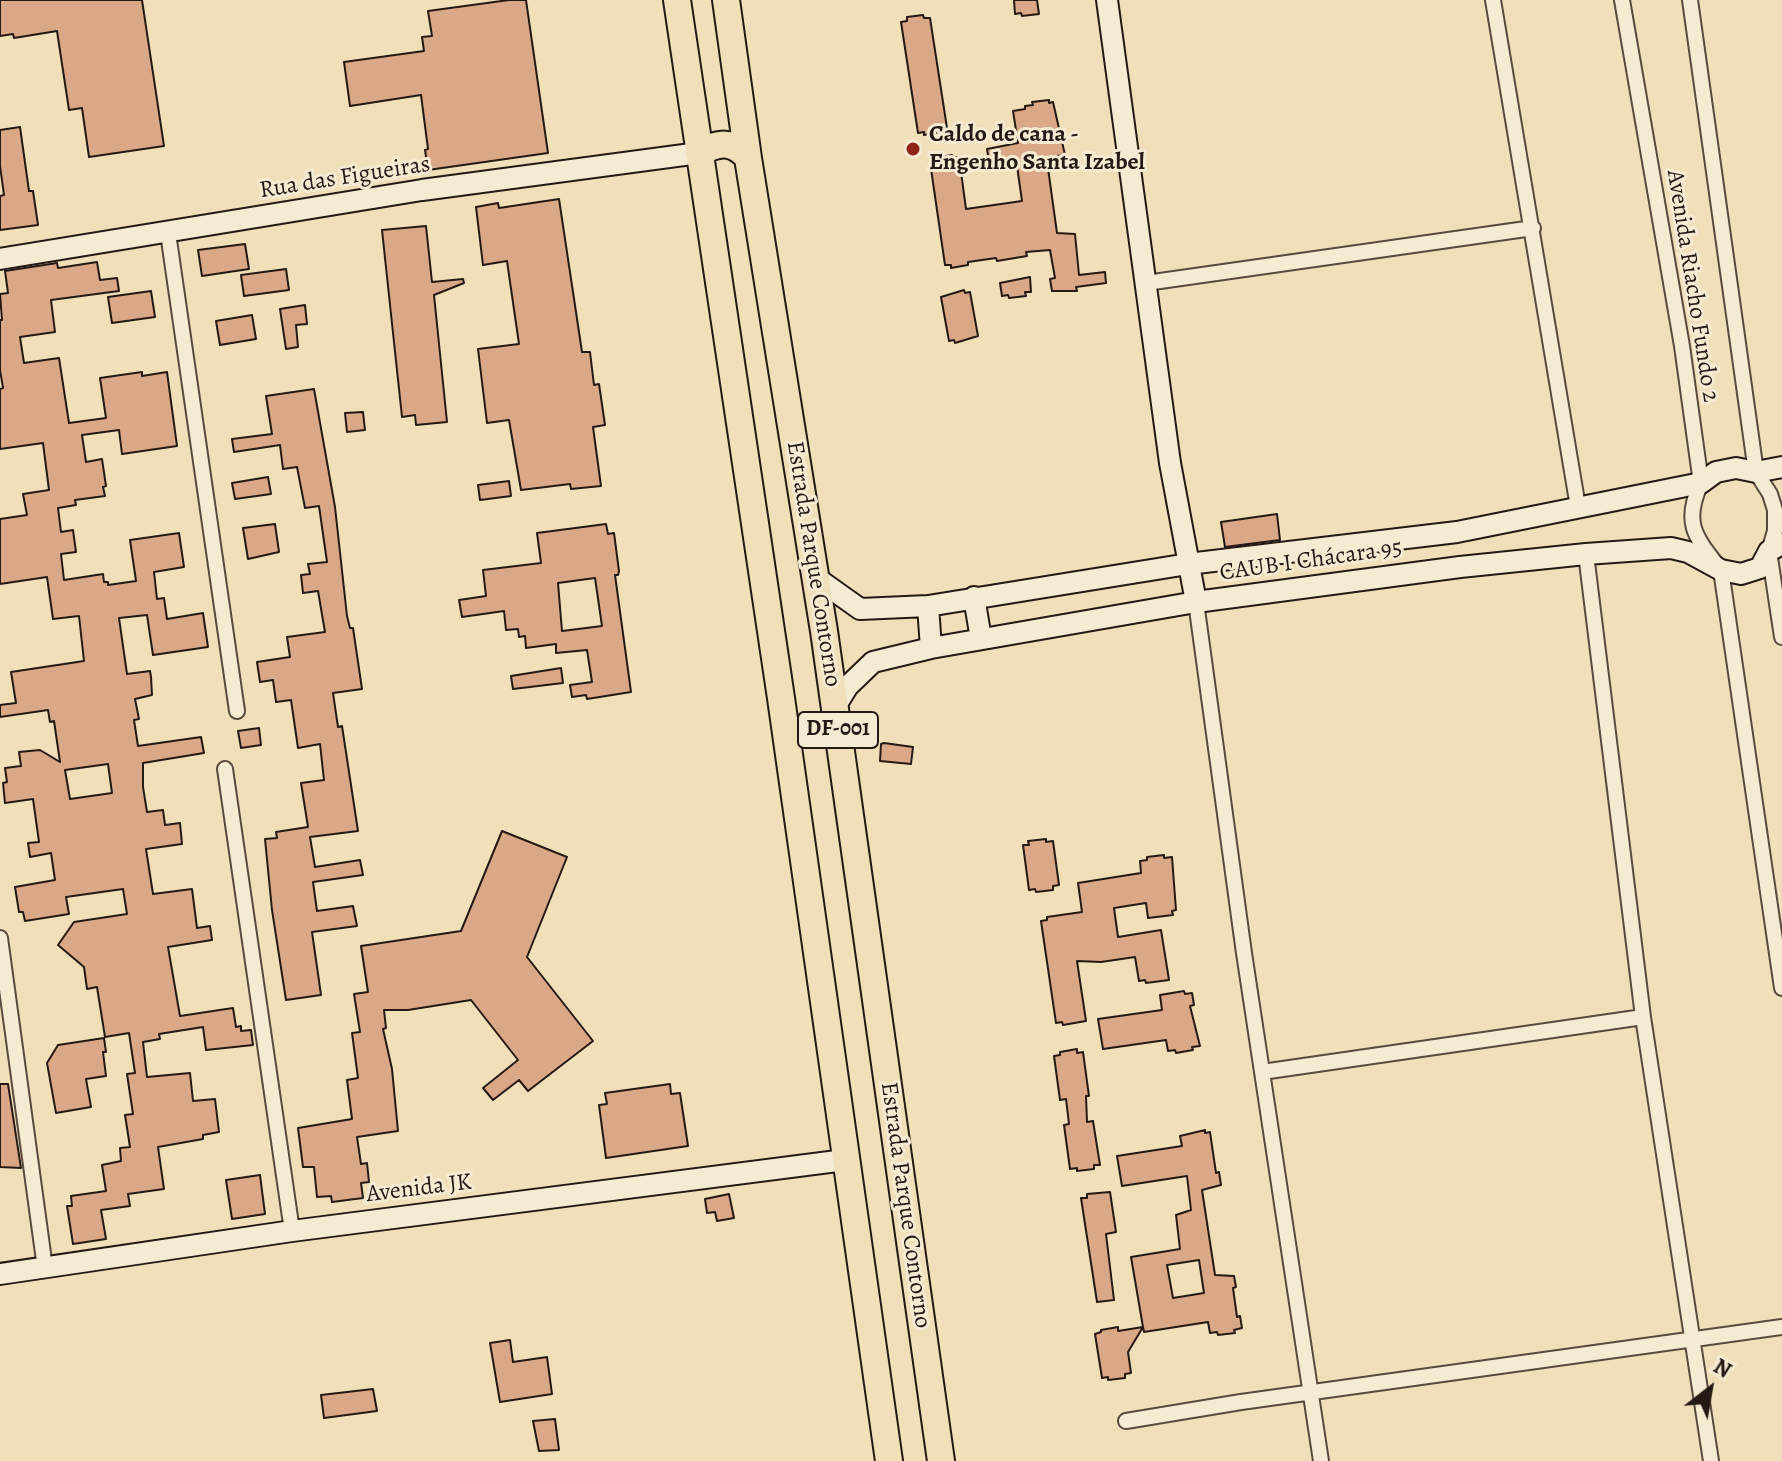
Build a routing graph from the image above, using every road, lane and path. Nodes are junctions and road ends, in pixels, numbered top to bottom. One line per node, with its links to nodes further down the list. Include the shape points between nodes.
1 (677, 0): 7 (highway, DF-001)
2 (726, 0): 8 (highway, Estrada Parque Contorno / DF-001)
3 (1107, 0): 12 (street, CAUB I Chácara 95)
4 (1493, 0): 9 (street)
5 (1622, 0): 15 (street, Avenida Riacho Fundo 2)
6 (1690, 0): 14 (street, Avenida Riacho Fundo 2)
7 (699, 153): 8 (highway, via 725,144); 10 (street, Rua das Figueiras, via 422,190); 37 (highway, DF-001)
8 (748, 158): 23 (highway, Estrada Parque Contorno / DF-001)
9 (1533, 228): 12 (street); 16 (street)
10 (168, 233): 11 (street, Rua das Figueiras); 31 (street)
11 (0, 259)
12 (1146, 283): 20 (street, CAUB I Chácara 95)
13 (1782, 467): 14 (street)
14 (1756, 472): 15 (street, via 1736,468 1716,472); 18 (street, via 1775,510)
15 (1701, 483): 16 (street); 22 (street, Avenida Riacho Fundo 2, via 1692,522 1696,539)
16 (1578, 507): 17 (street)
17 (1457, 532): 20 (street); 21 (street, via 1464,554)
18 (1775, 548): 22 (street, via 1760,568 1741,574); 27 (street)
19 (1586, 554): 21 (street, CAUB I Chácara 95); 22 (street, CAUB I Chácara 95, via 1671,548); 35 (street)
20 (1188, 564): 24 (street); 25 (street, CAUB I Chácara 95)
21 (1460, 567): 25 (street, CAUB I Chácara 95)
22 (1721, 570): 34 (street)
23 (815, 577): 26 (street, via 860,609); 30 (highway, Estrada Parque Contorno / DF-001)
24 (974, 597): 26 (street); 28 (street)
25 (1196, 602): 28 (street); 36 (street)
26 (928, 606): 29 (street)
27 (1782, 637)
28 (981, 639): 29 (street)
29 (931, 648): 30 (street, via 873,662)
30 (835, 707): 46 (highway, Estrada Parque Contorno / DF-001)
31 (237, 711)
32 (225, 769): 38 (street)
33 (0, 938): 39 (street)
34 (1782, 988)
35 (1643, 1017): 36 (street); 42 (street)
36 (1262, 1072): 43 (street)
37 (845, 1160): 38 (street, Avenida JK); 45 (highway, DF-001)
38 (292, 1231): 39 (street, Avenida JK)
39 (45, 1268): 40 (street, Avenida JK)
40 (0, 1274)
41 (1782, 1327): 42 (street)
42 (1691, 1340): 43 (street); 48 (street)
43 (1311, 1393): 44 (street); 47 (street)
44 (1126, 1421)
45 (889, 1461)
46 (941, 1461)
47 (1321, 1461)
48 (1711, 1461)

